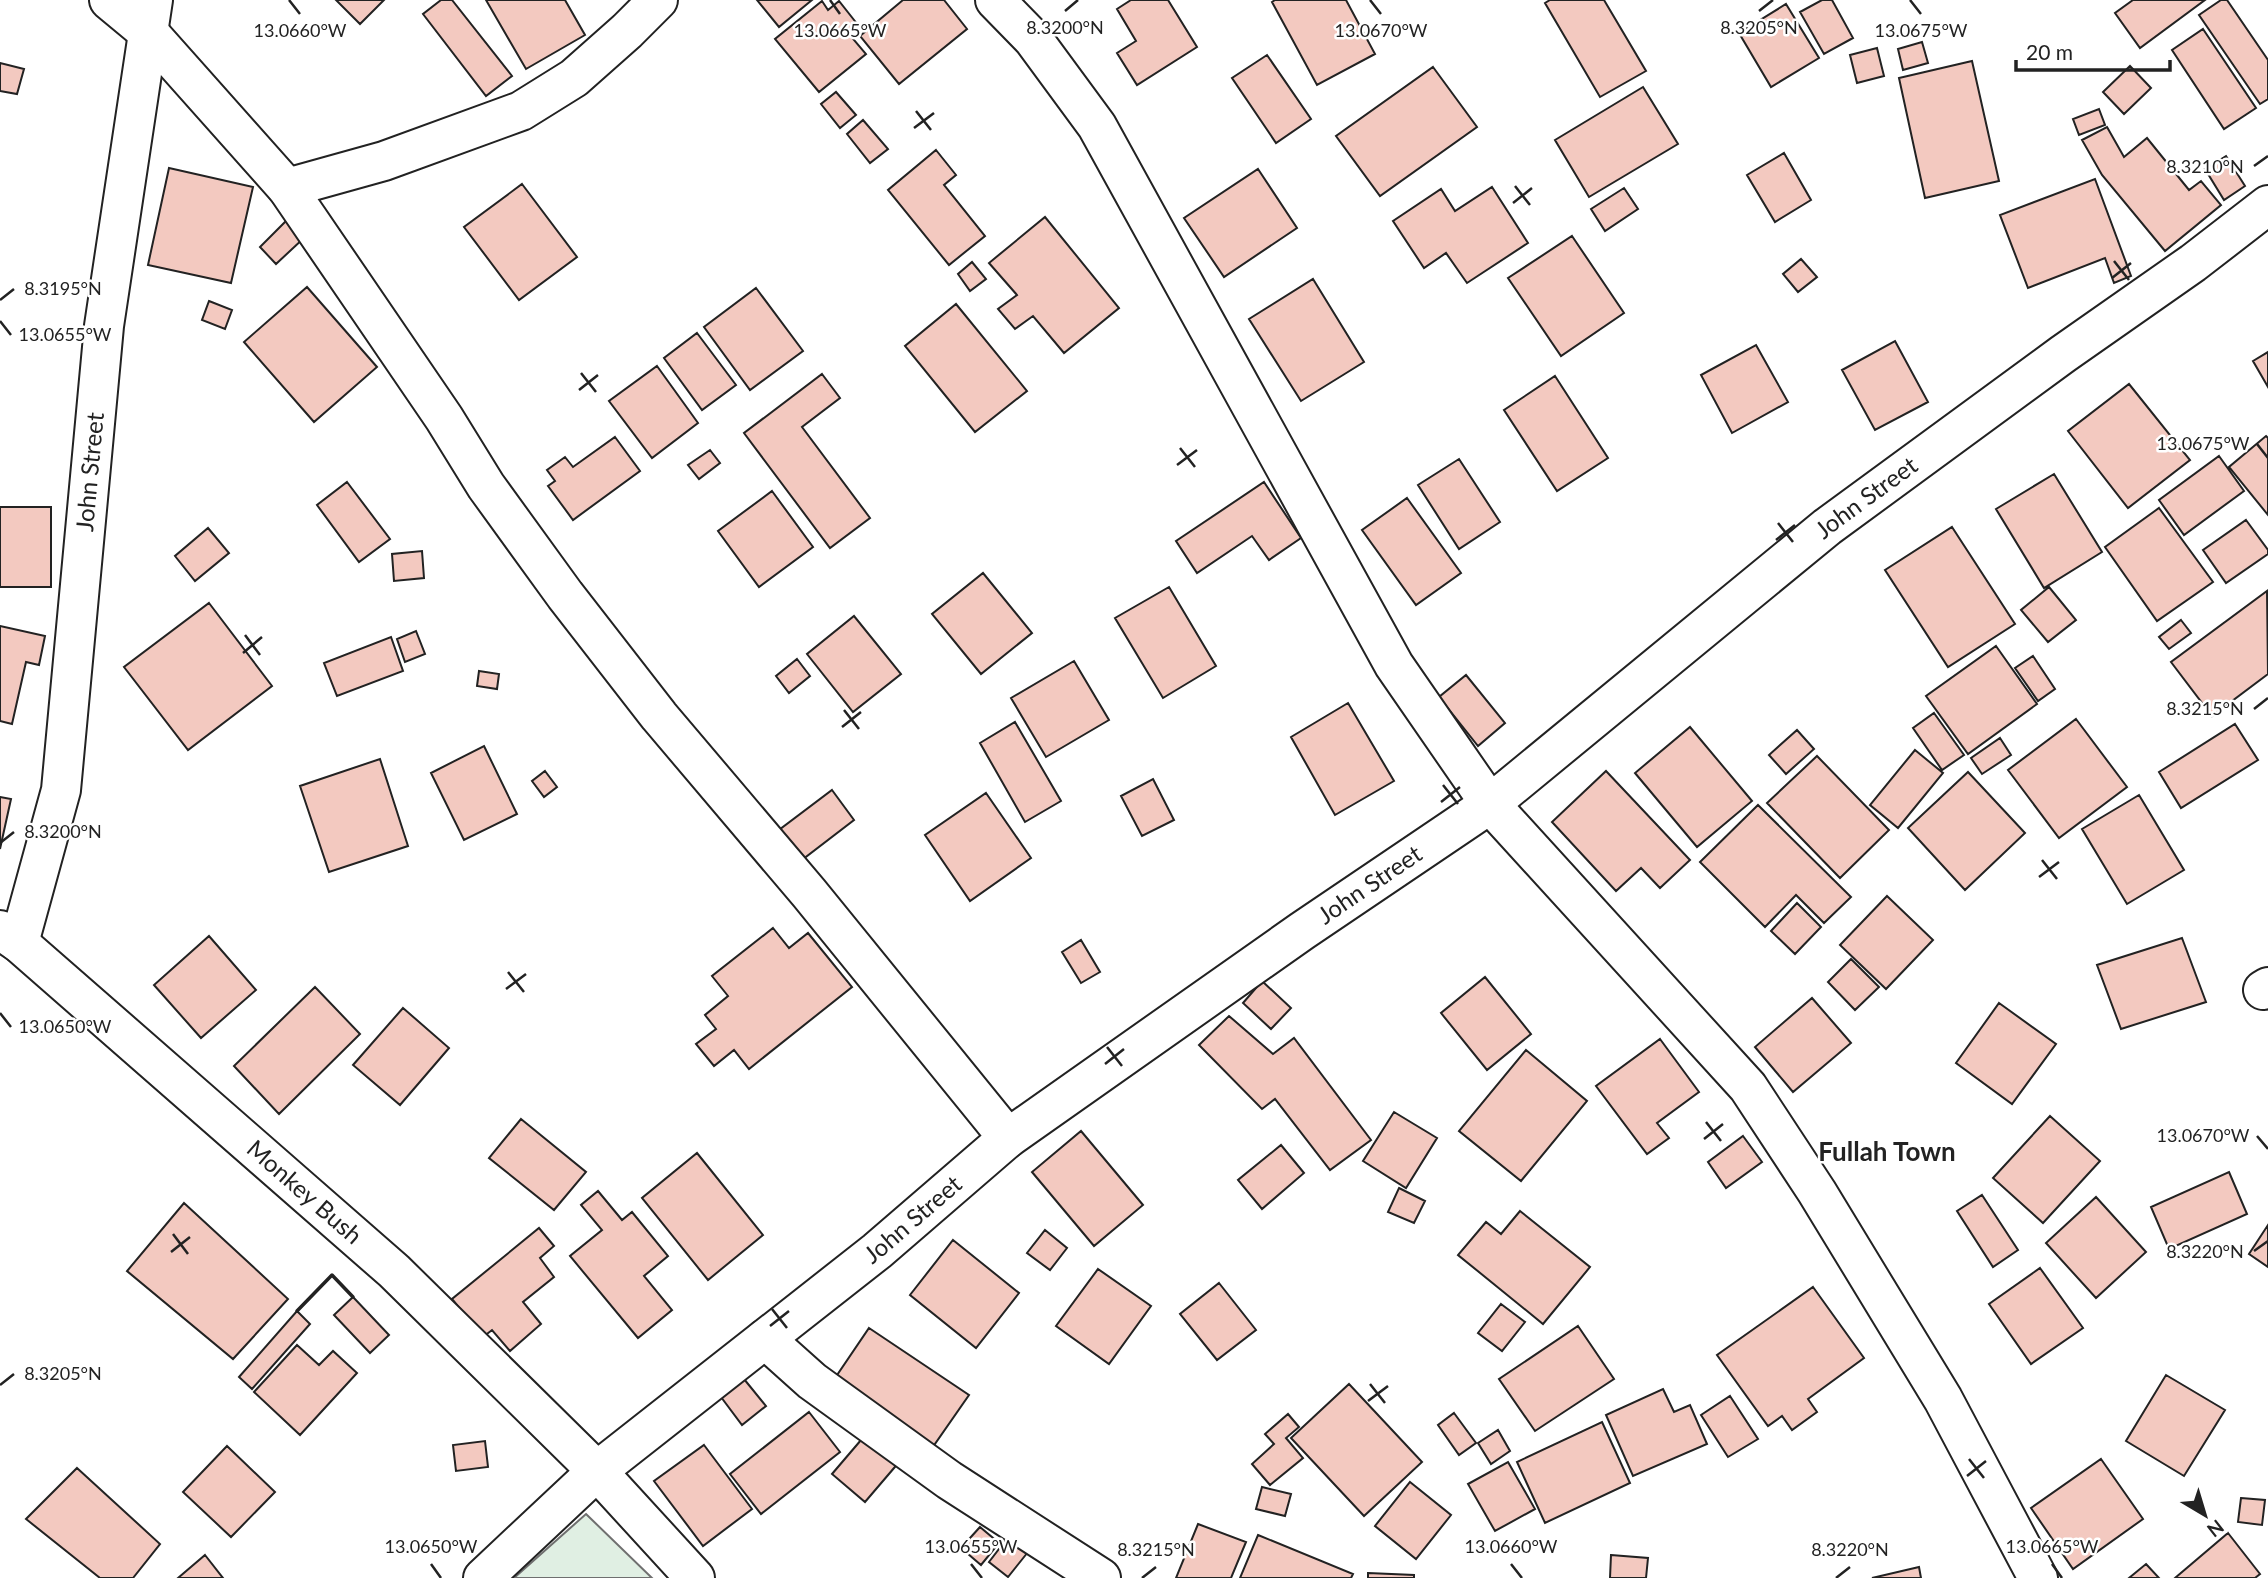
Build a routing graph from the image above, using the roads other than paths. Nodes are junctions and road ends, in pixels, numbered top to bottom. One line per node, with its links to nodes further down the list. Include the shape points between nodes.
1 (109, 0): 4 (street)
2 (658, 0): 5 (street, via 574,78 521,111 384,161)
3 (995, 0): 7 (street, via 1033,39 1097,127 1394,665)
4 (151, 17): 5 (street); 8 (street, John Street, via 104,326 61,790)
5 (287, 188): 9 (street, via 486,486 573,606)
6 (2268, 205): 7 (street, John Street, via 1827,527)
7 (1490, 804): 9 (street, John Street); 15 (street, via 1748,1087 1943,1399)
8 (9, 937): 11 (street, Monkey Bush, via 394,1271)
9 (1008, 1138): 10 (street, John Street, via 877,1251)
10 (765, 1339): 11 (street, John Street); 14 (street, via 812,1381 949,1480)
11 (597, 1471): 12 (street, John Street); 13 (street, Monkey Bush)
12 (483, 1578)
13 (695, 1578)
14 (1101, 1578)
15 (2038, 1578)

